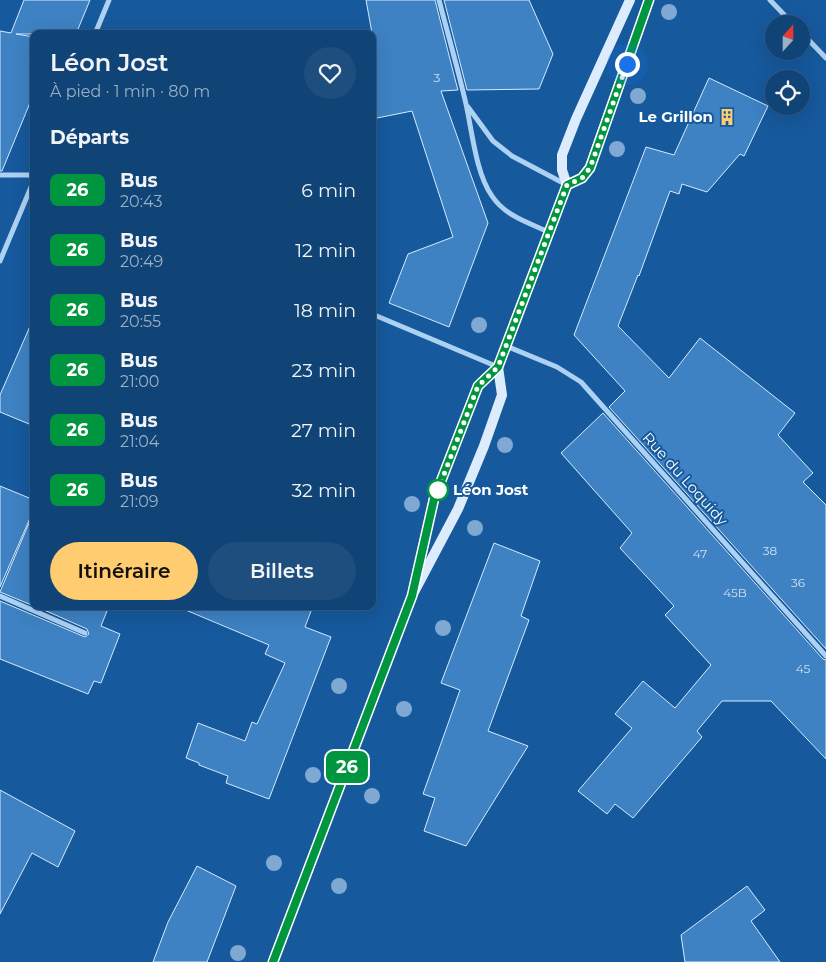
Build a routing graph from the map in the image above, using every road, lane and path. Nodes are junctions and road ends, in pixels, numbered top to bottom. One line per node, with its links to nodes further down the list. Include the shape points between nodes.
1 (109, 0): 7 (street)
2 (439, 0): 10 (street)
3 (630, 0): 13 (main road, via 562,155)
4 (649, 0): 13 (main road, via 590,168 582,178)
5 (770, 0): 6 (street)
6 (784, 15)
7 (97, 30)
8 (810, 41): 9 (street)
9 (826, 58)
10 (466, 105): 13 (street, via 493,141 512,156); 15 (street, via 472,140 491,196 510,214)
11 (0, 175): 12 (street)
12 (30, 175)
13 (567, 185): 15 (main road)
14 (30, 190): 16 (street)
15 (549, 232): 18 (main road)
16 (0, 261)
17 (376, 316): 19 (street)
18 (506, 346): 19 (main road); 25 (street, Rue du Loquidy, via 557,367 581,382)
19 (498, 367): 21 (main road, via 478,386 434,499); 21 (main road, via 502,395 484,446 458,509)
20 (0, 596): 22 (street)
21 (412, 596): 26 (main road)
22 (30, 609)
23 (32, 610): 24 (street)
24 (85, 633)
25 (826, 656)
26 (273, 962)

